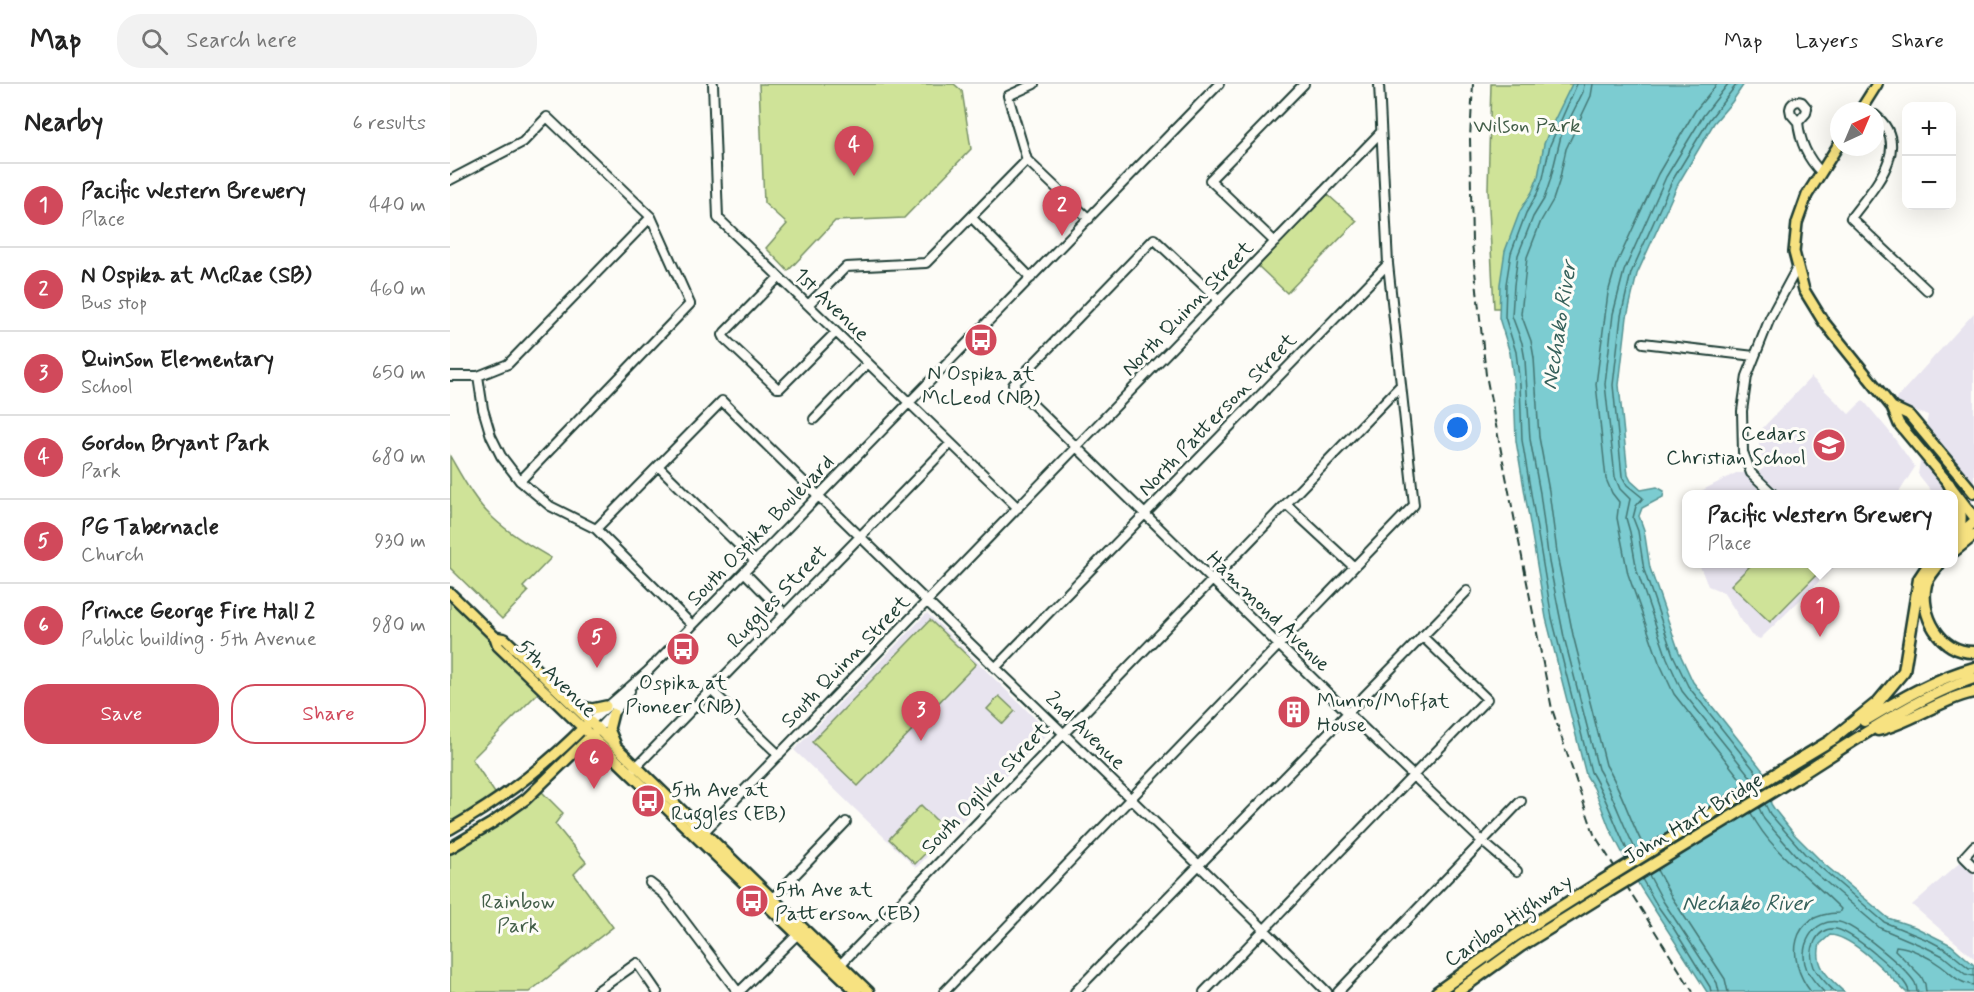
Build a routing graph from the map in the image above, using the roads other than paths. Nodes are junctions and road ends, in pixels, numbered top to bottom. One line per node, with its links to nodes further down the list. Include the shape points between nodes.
1 (713, 84): 21 (street, 1st Avenue, via 718,218)
2 (1034, 84): 12 (street, via 1008,96)
3 (1219, 84): 17 (street, South Ospika Boulevard)
4 (1304, 84): 18 (street, via 1210,180)
5 (1379, 84): 10 (street)
6 (1877, 84): 7 (main road)
7 (1868, 102)
8 (1798, 122): 13 (street, via 1810,162)
9 (1884, 125): 23 (street, via 1892,139 1891,156 1851,218)
10 (1381, 132): 18 (street, North Quinn Street); 19 (street)
11 (1831, 156): 13 (main road)
12 (1027, 160): 16 (street); 17 (street)
13 (1821, 172): 20 (main road, via 1797,223 1794,252)
14 (450, 180): 15 (street, via 523,142 547,117)
15 (651, 217): 31 (street, via 508,364); 39 (street, via 690,304)
16 (971, 217): 22 (street); 25 (street, via 926,264 846,267)
17 (1089, 219): 22 (street, South Ospika Boulevard)
18 (1275, 242): 24 (street, North Quinn Street)
19 (1388, 264): 32 (street); 50 (street, North Patterson Street)
20 (1798, 266): 28 (street); 34 (main road, via 1804,290 1823,321)
21 (778, 277): 25 (street, 1st Avenue); 26 (street, via 725,332 725,339 780,388)
22 (1031, 278): 33 (street, South Ospika Boulevard)
23 (1927, 290)
24 (1219, 300): 37 (street, North Quinn Street); 37 (street, Hammond Avenue, via 1154,239 1013,385)
25 (808, 305): 26 (street, 1st Avenue)
26 (836, 332): 29 (street, 1st Avenue)
27 (1643, 343): 28 (street)
28 (1754, 356): 41 (street, via 1742,411 1743,452 1751,473)
29 (868, 363): 33 (street, 1st Avenue); 35 (street)
30 (450, 376): 31 (street)
31 (478, 376): 39 (street, via 491,436)
32 (1400, 386): 47 (street, South Ogilvie Street); 62 (street, via 1413,505)
33 (910, 403): 36 (street, 1st Avenue); 46 (street, South Ospika Boulevard)
34 (1892, 407): 40 (main road, via 1899,424); 44 (main road, via 1909,415)
35 (814, 418)
36 (951, 443): 49 (street, 1st Avenue); 55 (street, Ruggles Street)
37 (1076, 448): 49 (street, North Quinn Street); 50 (street, Hammond Avenue)
38 (658, 466): 46 (street, 2nd Avenue, via 722,401); 53 (street); 61 (street)
39 (520, 481): 53 (street, via 550,506)
40 (1949, 484): 42 (highway); 43 (main road)
41 (1768, 490)
42 (1952, 490)
43 (1954, 490)
44 (1974, 493)
45 (1958, 496): 51 (main road)
46 (818, 497): 55 (street, 2nd Avenue); 61 (street, South Ospika Boulevard)
47 (1286, 504): 62 (street); 66 (street, South Ogilvie Street)
48 (1958, 504): 56 (highway, via 1962,522)
49 (1018, 508): 69 (street, South Quinn Street)
50 (1144, 515): 66 (street, Hammond Avenue); 76 (street, North Patterson Street)
51 (1974, 517)
52 (1974, 522): 57 (highway)
53 (596, 529): 71 (street)
54 (1974, 535): 58 (highway)
55 (860, 536): 69 (street, 2nd Avenue); 70 (street, Ruggles Street)
56 (1958, 536)
57 (1958, 541)
58 (1958, 542)
59 (1974, 542): 60 (highway)
60 (1958, 543)
61 (755, 561): 65 (street, South Ospika Boulevard)
62 (1354, 567): 74 (street)
63 (1926, 568): 89 (highway, via 1919,579 1904,671 1878,702)
64 (1936, 568): 75 (highway, via 1926,582 1924,605 1932,627 1947,644)
65 (744, 572): 70 (street); 71 (street, South Ospika Boulevard)
66 (1212, 580): 74 (street, Hammond Avenue); 88 (street, South Ogilvie Street)
67 (1467, 591): 72 (street)
68 (450, 593): 73 (main road, 5th Avenue)
69 (927, 603): 76 (street, 2nd Avenue); 93 (street, South Quinn Street)
70 (785, 614): 79 (street, Ruggles Street)
71 (692, 625): 83 (street, South Ospika Boulevard)
72 (1422, 636): 84 (street); 95 (street, via 1487,699)
73 (495, 637): 81 (main road, 5th Avenue, via 505,639); 82 (main road, 5th Avenue, via 498,646)
74 (1278, 644): 84 (street, Hammond Avenue); 96 (street)
75 (1974, 652)
76 (995, 668): 88 (street, 2nd Avenue)
77 (1974, 668): 89 (highway, via 1912,692)
78 (1974, 678): 86 (highway, John Hart Bridge, via 1920,701)
79 (711, 690): 93 (street); 94 (street, Ruggles Street)
80 (1974, 692): 86 (highway)
81 (573, 705): 83 (main road); 85 (main road, 5th Avenue)
82 (562, 709): 85 (main road, 5th Avenue); 90 (main road, via 570,725)
83 (610, 710): 85 (street, South Ospika Boulevard); 87 (street, South Ospika Boulevard); 92 (main road)
84 (1348, 712): 95 (street, Hammond Avenue); 104 (street)
85 (587, 725): 87 (main road, 5th Avenue); 90 (main road, South Ospika Boulevard)
86 (1869, 732): 109 (highway, John Hart Bridge, bridge)
87 (594, 733): 91 (main road, South Ospika Boulevard); 92 (main road, 5th Avenue)
88 (1063, 734): 96 (street, 2nd Avenue); 113 (street, South Ogilvie Street)
89 (1831, 740): 107 (highway, John Hart Bridge, bridge)
90 (566, 744): 99 (main road, South Ospika Boulevard, via 510,793)
91 (575, 752): 92 (main road, via 592,748); 103 (main road, South Ospika Boulevard, via 526,799)
92 (614, 752): 94 (main road, 5th Avenue)
93 (779, 755): 100 (street, South Quinn Street)
94 (633, 770): 100 (main road, 5th Avenue)
95 (1413, 776): 101 (street, Hammond Avenue); 111 (street)
96 (1131, 799): 104 (street, 2nd Avenue); 119 (street)
97 (1521, 801): 101 (street)
98 (846, 822): 110 (street)
99 (450, 829)
100 (701, 835): 110 (main road, 5th Avenue)
101 (1482, 842): 106 (street, Hammond Avenue); 123 (street)
102 (1974, 846): 105 (street, via 1964,856)
103 (450, 848)
104 (1198, 866): 111 (street, 2nd Avenue); 120 (street)
105 (1974, 867)
106 (1517, 871)
107 (1602, 881): 124 (highway, Cariboo Highway)
108 (650, 883): 116 (street, via 664,894)
109 (1608, 892): 125 (highway, Cariboo Highway, via 1521,946)
110 (769, 901): 112 (main road, 5th Avenue)
111 (1264, 930): 121 (street); 122 (street, 2nd Avenue)
112 (800, 932): 113 (main road, 5th Avenue); 116 (street)
113 (837, 967): 117 (main road, 5th Avenue); 118 (main road, 5th Avenue)
114 (596, 992): 115 (street, via 637,963)
115 (657, 992)
116 (738, 992)
117 (857, 992)
118 (869, 992)
119 (944, 992)
120 (1075, 992)
121 (1204, 992)
122 (1327, 992)
123 (1338, 992)
124 (1437, 992)
125 (1457, 992)

